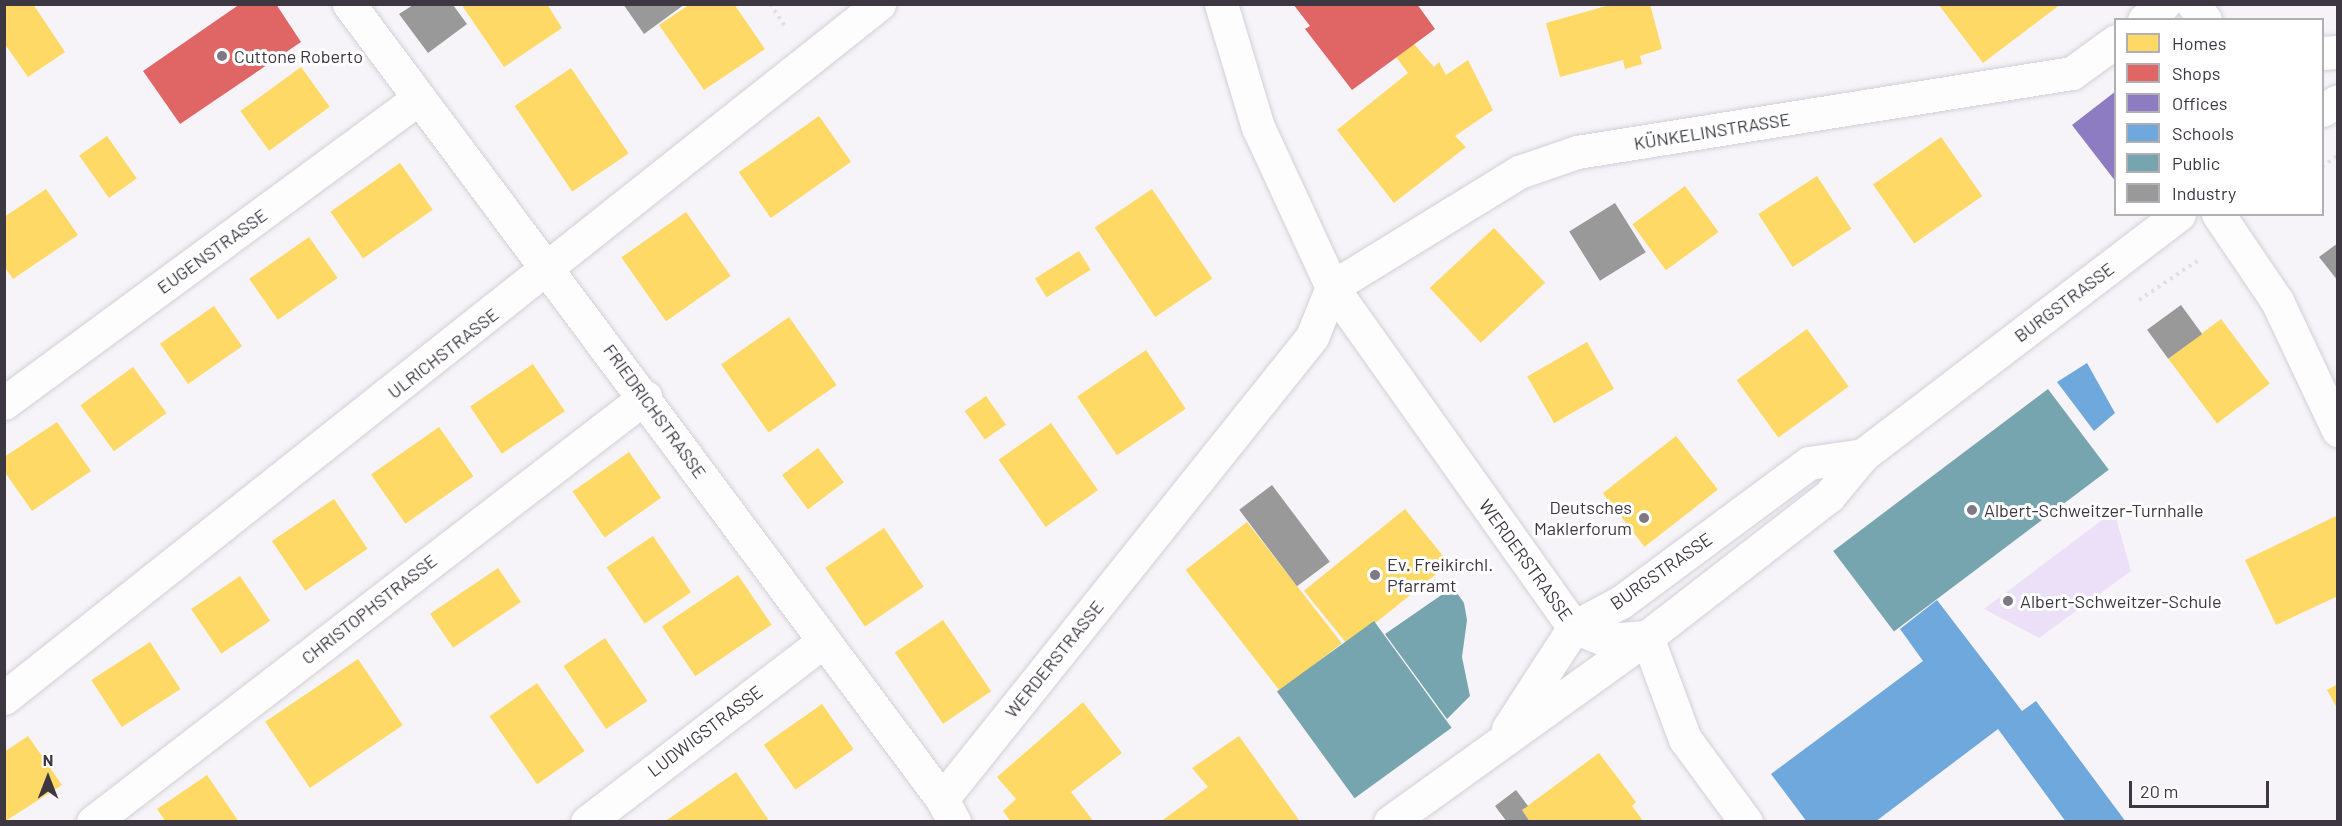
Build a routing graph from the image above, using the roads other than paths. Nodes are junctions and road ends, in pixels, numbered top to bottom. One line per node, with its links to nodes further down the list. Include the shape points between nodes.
1 (350, 4): 9 (street, FRIEDRICHSTRASSE)
2 (879, 4): 14 (street, ULRICHSTRASSE)
3 (1221, 4): 15 (street, WERDERSTRASSE, via 1258,127)
4 (2164, 4): 6 (street)
5 (2193, 4): 7 (street)
6 (2146, 18)
7 (2204, 18)
8 (2114, 42): 15 (street, KÜNKELINSTRASSE, via 2072,74 1577,152 1519,172)
9 (419, 98): 14 (street, FRIEDRICHSTRASSE); 17 (street, EUGENSTRASSE)
10 (2337, 101): 11 (street)
11 (2324, 109)
12 (2176, 216): 19 (street, BURGSTRASSE)
13 (2219, 216): 18 (street, via 2277,301)
14 (550, 269): 16 (street, FRIEDRICHSTRASSE); 23 (street, ULRICHSTRASSE)
15 (1332, 287): 20 (street, WERDERSTRASSE); 25 (street, WERDERSTRASSE, via 1312,337)
16 (645, 397): 22 (street, FRIEDRICHSTRASSE); 26 (street, CHRISTOPHSTRASSE)
17 (4, 403)
18 (2335, 425)
19 (1863, 455): 20 (street, BURGSTRASSE, via 1809,463 1621,602); 21 (street, BURGSTRASSE, via 1829,496)
20 (1574, 627): 21 (street, WERDERSTRASSE, via 1607,640); 24 (street, BURGSTRASSE)
21 (1647, 637): 24 (street, BURGSTRASSE, via 1579,689); 29 (street, via 1685,740)
22 (824, 641): 25 (street, FRIEDRICHSTRASSE); 27 (street, LUDWIGSTRASSE)
23 (4, 698)
24 (1501, 740): 28 (street, BURGSTRASSE)
25 (948, 810)
26 (93, 822)
27 (586, 822)
28 (1390, 822)
29 (1746, 822)

